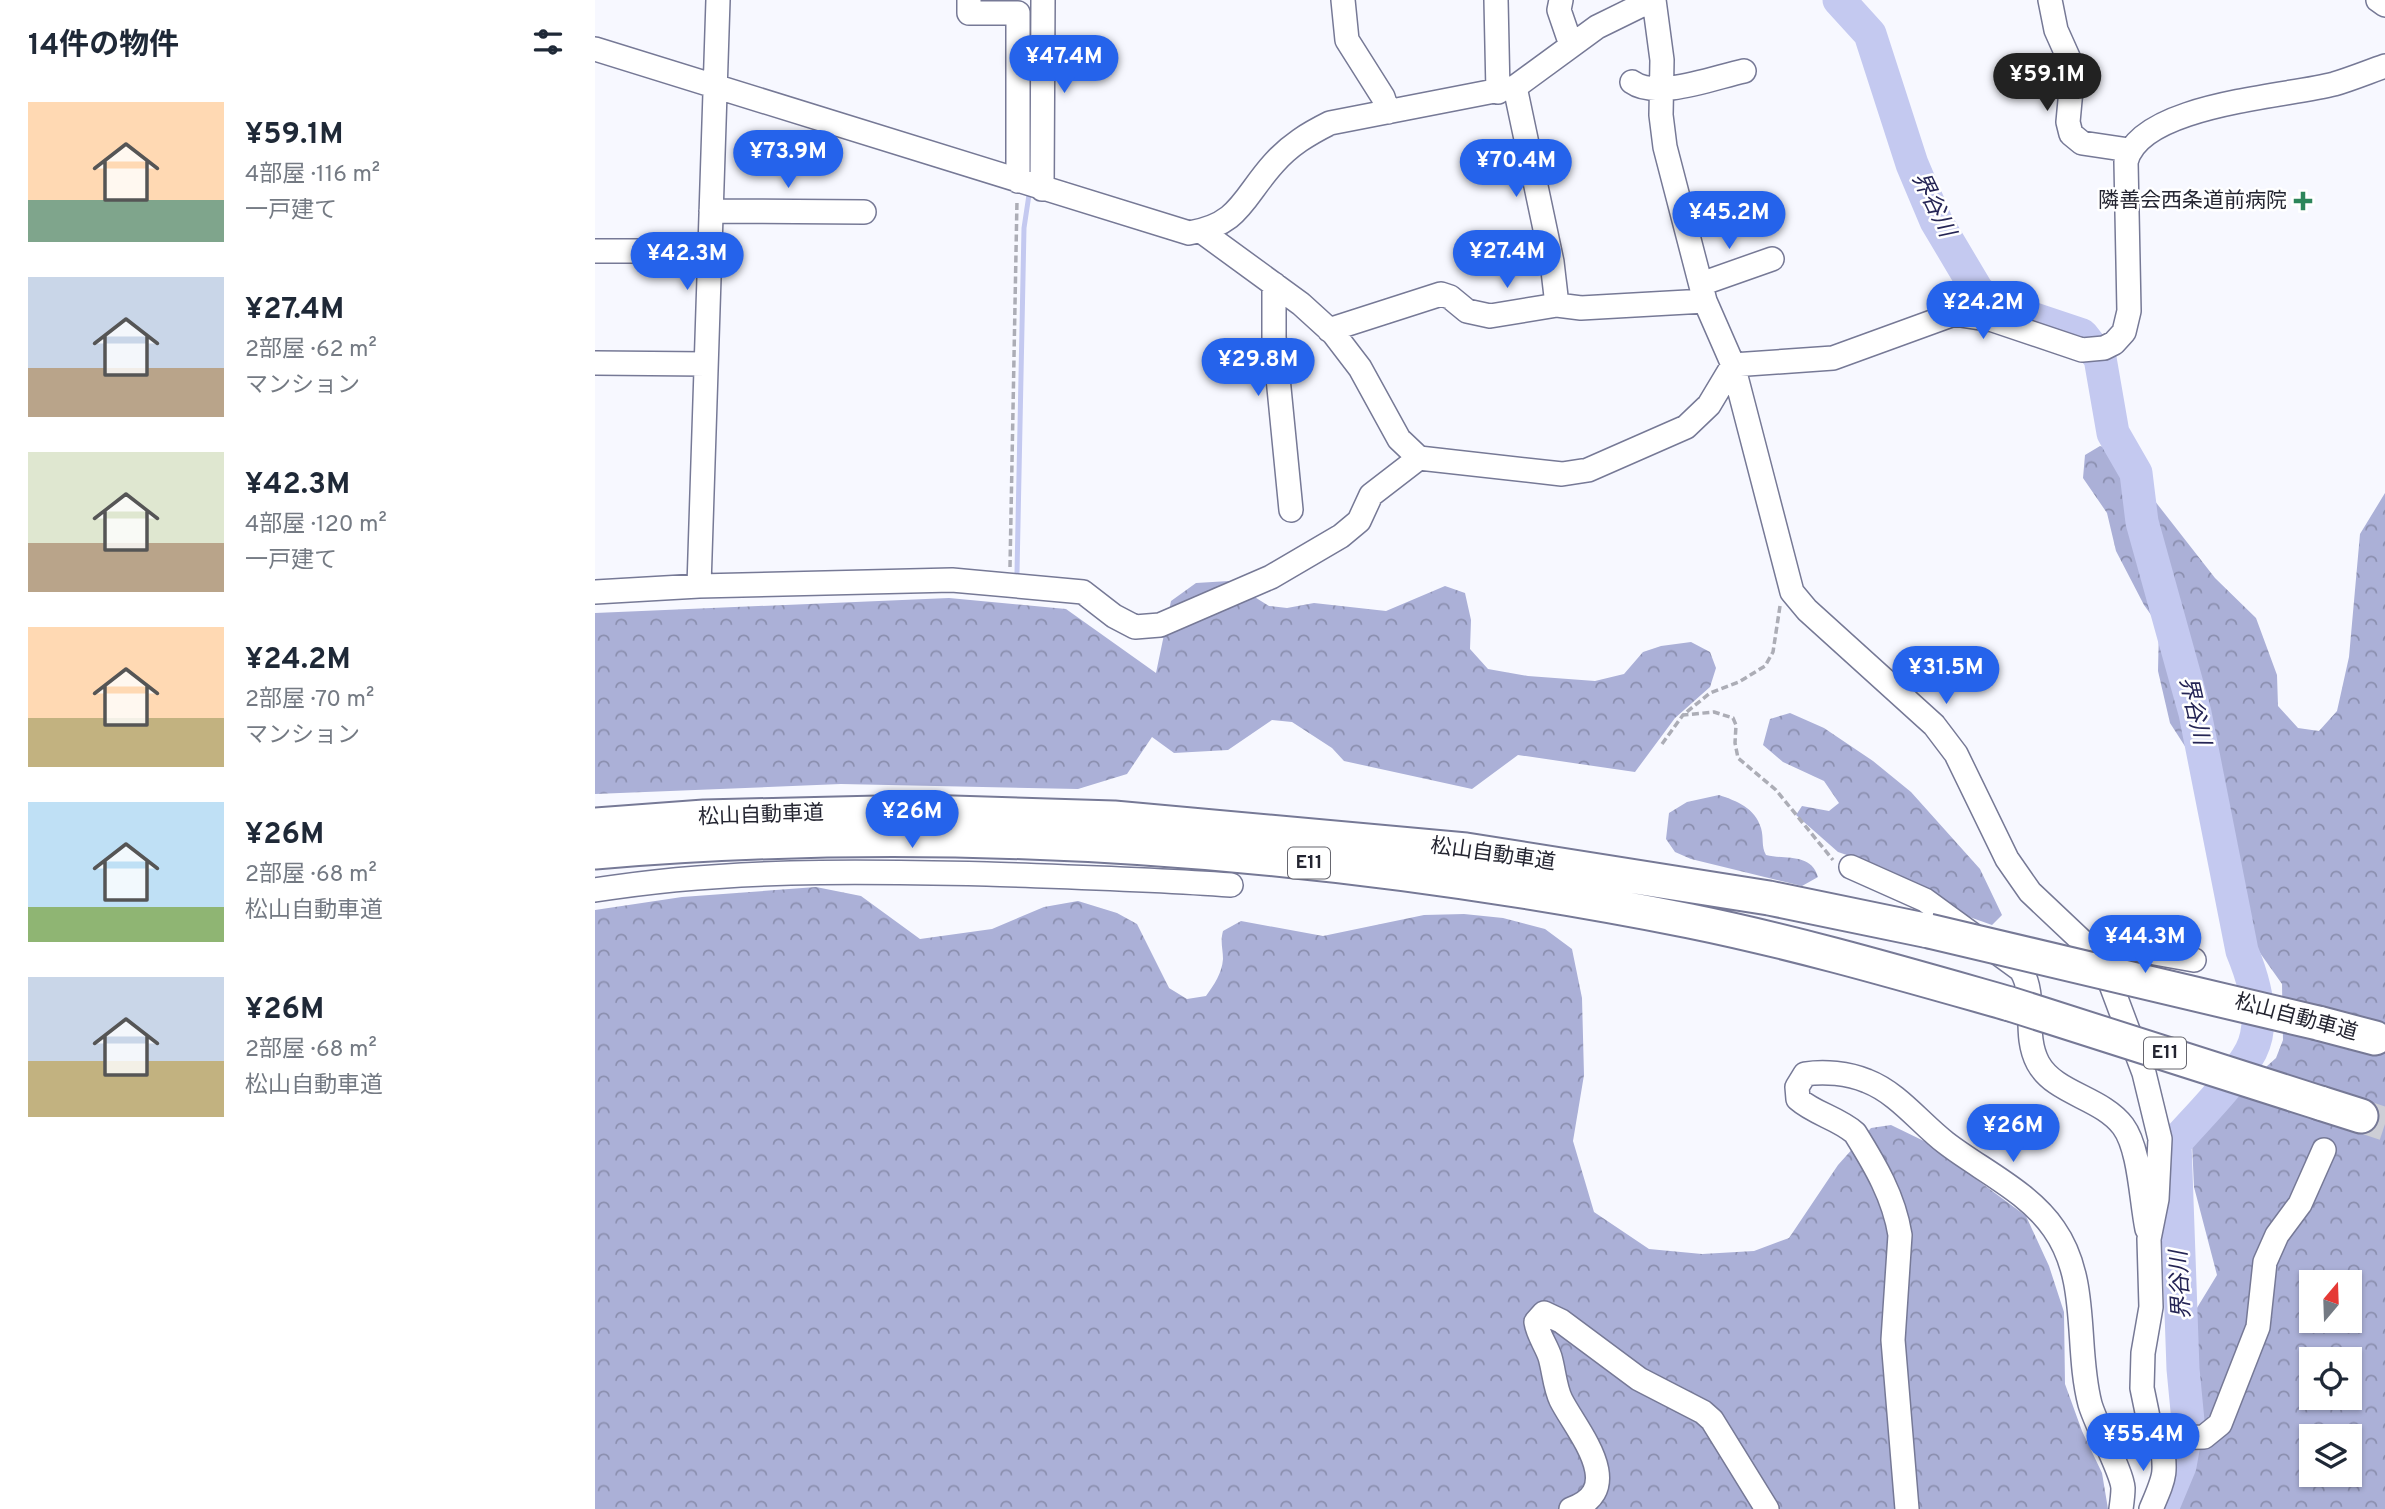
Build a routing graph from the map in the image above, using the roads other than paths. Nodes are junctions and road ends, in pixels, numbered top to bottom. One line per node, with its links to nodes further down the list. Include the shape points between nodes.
1 (718, 0): 16 (street)
2 (969, 0): 21 (street, via 969,13 1018,13)
3 (1043, 0): 21 (street)
4 (1343, 0): 19 (street, via 1347,40)
5 (1496, 0): 17 (street)
6 (1562, 0): 11 (street, via 1559,10)
7 (1653, 0): 11 (street, via 1606,21); 18 (street)
8 (2050, 0): 20 (street, via 2056,30 2073,68 2071,134 2082,143)
9 (2378, 0): 10 (street)
10 (2385, 5)
11 (1571, 45): 17 (street)
12 (595, 49): 16 (street)
13 (2385, 66): 20 (street, via 2333,84 2192,112 2144,136)
14 (1744, 71): 18 (street)
15 (1632, 82): 18 (street, via 1639,88)
16 (715, 87): 21 (street); 22 (street)
17 (1507, 89): 19 (street); 30 (street, via 1552,262)
18 (1663, 90): 29 (street, via 1665,146)
19 (1388, 111): 24 (street, via 1330,123 1310,133 1272,165 1237,212)
20 (2129, 150): 34 (street, via 2129,311 2125,332 2114,343 2083,350 1993,320 1954,314 1833,358)
21 (1030, 185): 24 (street, via 1175,230)
22 (711, 211): 23 (street); 26 (street)
23 (864, 212)
24 (1201, 231): 28 (street)
25 (595, 251): 26 (street)
26 (710, 251): 33 (street)
27 (1772, 259): 29 (street)
28 (1274, 284): 31 (street); 36 (street, via 1274,337)
29 (1703, 292): 30 (street, via 1581,308); 34 (street)
30 (1557, 305): 31 (street, via 1490,316 1467,311 1441,294)
31 (1329, 330): 35 (street, via 1360,368 1399,439)
32 (595, 363): 33 (street)
33 (706, 364): 37 (street)
34 (1733, 365): 35 (street, via 1709,405 1686,427 1588,471 1562,474); 44 (street, via 1792,592 1934,725 1956,754 2007,859 2030,892 2084,943)
35 (1419, 458): 37 (street, via 1371,495 1359,521 1341,536 1271,577 1160,625 1135,627 1083,592 952,580)
36 (1291, 510)
37 (699, 586): 38 (street)
38 (595, 592)
39 (595, 825): 46 (highway, 松山自動車道 / E11, bridge, via 704,817 921,812 1114,818 1466,850 1769,898 1929,931)
40 (595, 852): 47 (highway, 松山自動車道 / E11, bridge, via 851,838 1015,842 1197,852 1464,883 1692,922 1806,948 2010,1004)
41 (1851, 867): 49 (street, via 1925,900 2021,970 2029,983 2032,1047 2039,1065 2055,1080 2104,1107 2124,1126 2134,1150)
42 (1231, 885): 43 (street, via 1131,877 877,871 748,874)
43 (595, 890)
44 (2098, 950): 45 (street, via 2132,949); 49 (street, via 2144,1073 2160,1139)
45 (2195, 960)
46 (2375, 1038)
47 (2361, 1116)
48 (2324, 1150): 50 (street, via 2265,1262 2258,1328 2220,1424 2204,1437)
49 (2150, 1239): 50 (street, via 2151,1307 2142,1388 2148,1417)
50 (2164, 1439): 55 (street, via 2163,1486)
51 (1571, 1509): 52 (street, via 1592,1494 1597,1473 1586,1438 1558,1393 1549,1353 1537,1328 1536,1322 1544,1314 1561,1321 1639,1380 1703,1412)
52 (1767, 1509)
53 (1907, 1509): 54 (street, via 1893,1372 1897,1218 1855,1133 1798,1099 1797,1087 1805,1074 1820,1071 1847,1076 1888,1093 1945,1142 2031,1204 2055,1229 2078,1292 2090,1403 2123,1486)
54 (2121, 1509)
55 (2151, 1509)

